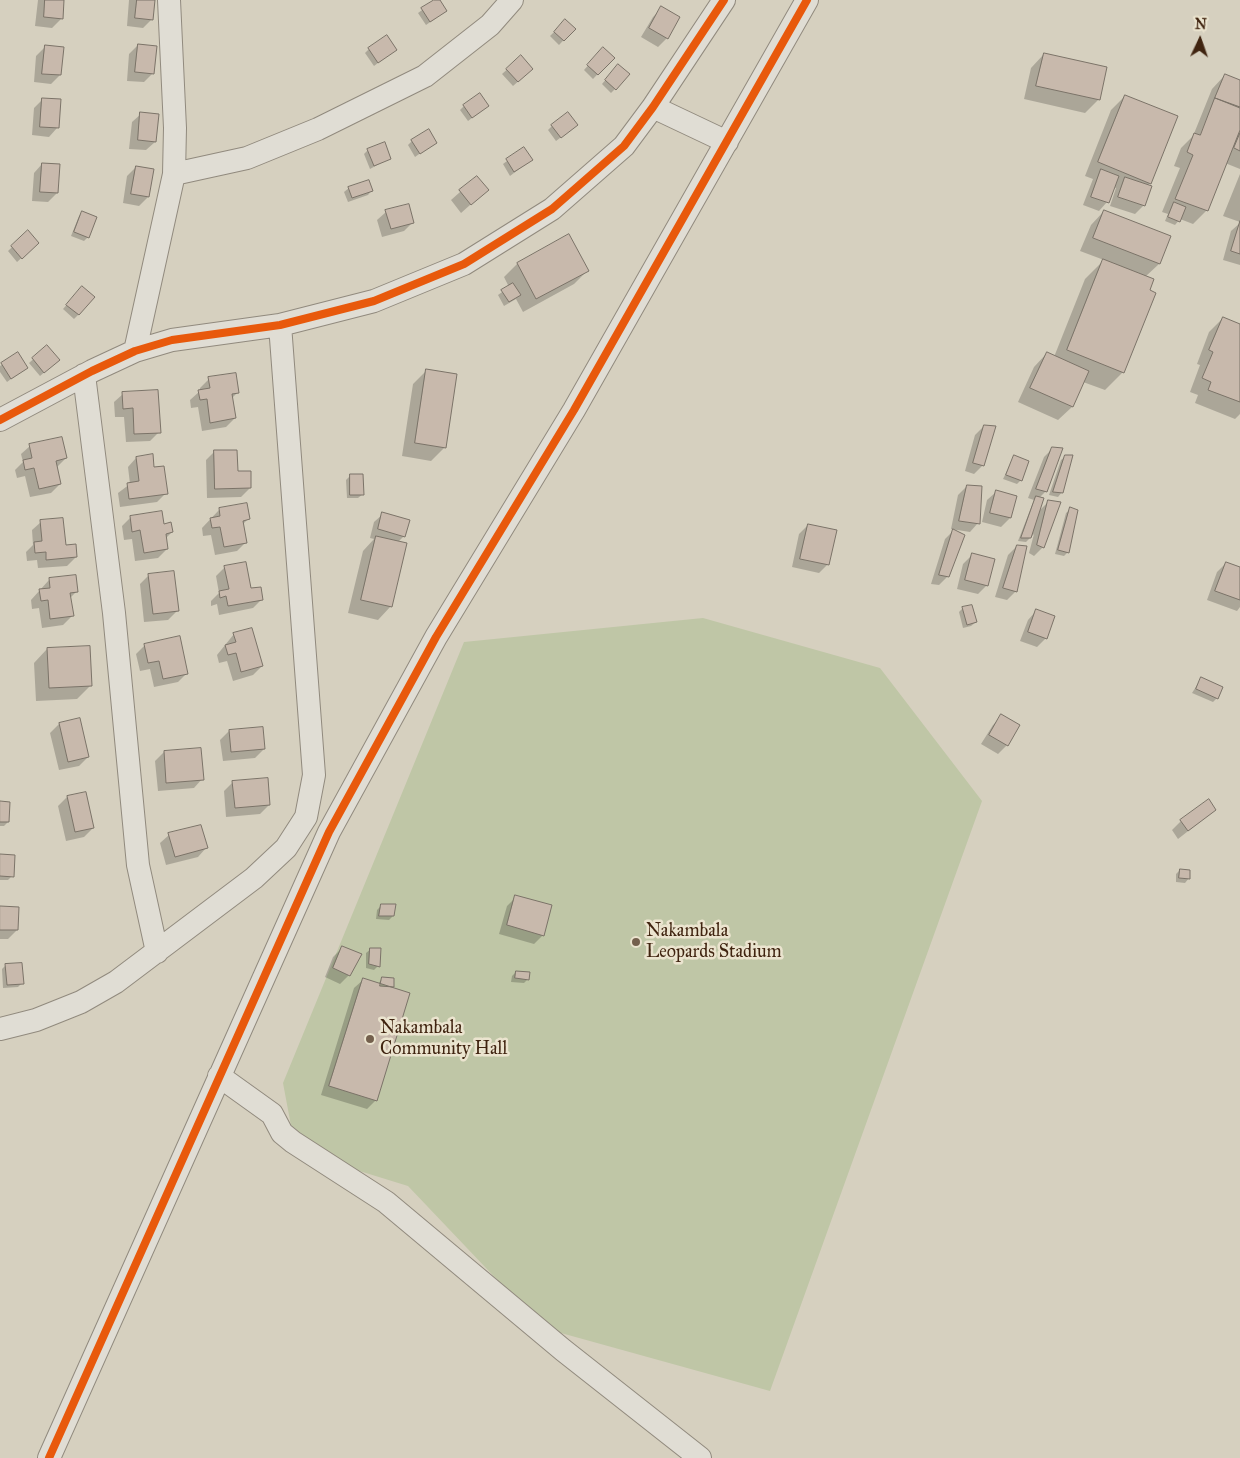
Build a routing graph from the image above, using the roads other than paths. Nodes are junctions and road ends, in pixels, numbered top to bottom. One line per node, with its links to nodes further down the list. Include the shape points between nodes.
1 (169, 0): 7 (street)
2 (512, 0): 7 (street, via 490,25 425,76 318,129 247,158)
3 (724, 0): 5 (street)
4 (807, 0): 6 (street)
5 (653, 107): 6 (street); 8 (street, via 624,146 552,209 464,264 374,301)
6 (727, 142): 13 (street, via 574,410 436,637)
7 (174, 174): 9 (street)
8 (280, 325): 9 (street, via 172,340); 12 (street, via 314,775)
9 (135, 351): 10 (street)
10 (84, 376): 11 (street); 14 (street, via 114,613 138,865)
11 (0, 420)
12 (306, 817): 13 (street); 14 (street, via 286,848 254,878)
13 (329, 832): 16 (street)
14 (157, 952): 15 (street, via 116,982 81,1002)
15 (0, 1030)
16 (219, 1076): 17 (street); 18 (street, via 272,1114 282,1133 292,1142 386,1202 563,1350)
17 (48, 1458)
18 (700, 1458)

